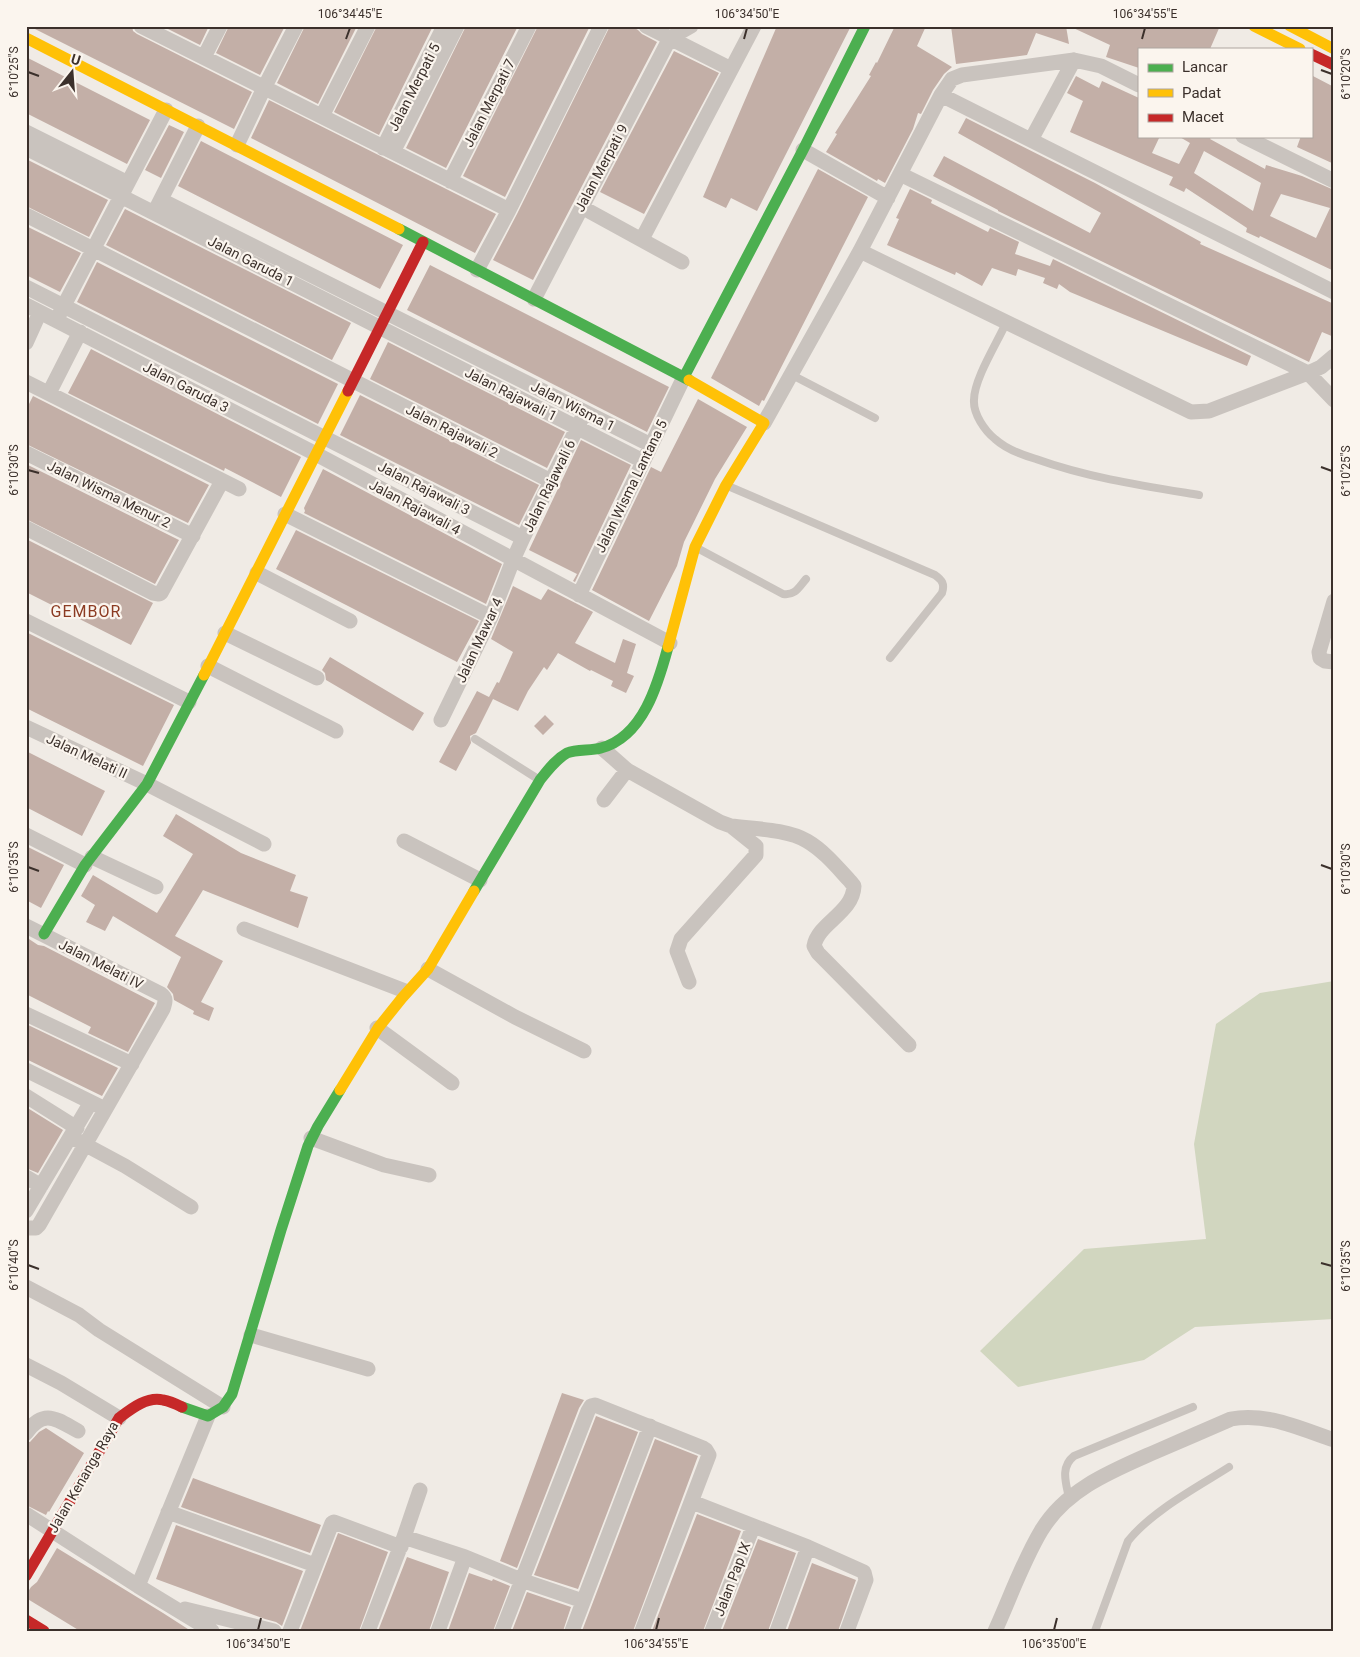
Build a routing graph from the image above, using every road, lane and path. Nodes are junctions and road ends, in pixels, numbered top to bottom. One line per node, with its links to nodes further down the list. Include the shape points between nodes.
1 (220, 26): 20 (street)
2 (296, 26): 25 (street)
3 (368, 26): 28 (street)
4 (444, 26): 35 (street, Jalan Merpati 5)
5 (457, 26): 35 (street)
6 (529, 26): 38 (street, Jalan Merpati 7)
7 (602, 26): 43 (street)
8 (646, 26): 16 (street)
9 (691, 26): 16 (street)
10 (754, 26): 23 (street)
11 (865, 26): 36 (street)
12 (1254, 26): 17 (street)
13 (1290, 26): 18 (street)
14 (145, 27): 20 (street)
15 (26, 38): 27 (street)
16 (670, 38): 23 (street); 54 (street, Jalan Merpati 9)
17 (1298, 48)
18 (1334, 49)
19 (1312, 54): 22 (street)
20 (204, 57): 25 (street)
21 (1074, 60): 24 (street, via 1101,66); 26 (street, via 962,75 952,79); 32 (street)
22 (1334, 65)
23 (731, 69): 46 (street)
24 (1138, 84)
25 (264, 88): 28 (street); 33 (street)
26 (941, 95): 32 (street); 37 (street)
27 (166, 110): 29 (street); 40 (street)
28 (322, 116): 35 (street)
29 (198, 126): 33 (street); 42 (street)
30 (26, 132): 40 (street)
31 (1247, 138): 39 (street)
32 (1031, 140): 53 (street)
33 (237, 145): 47 (street)
34 (26, 148): 40 (street)
35 (388, 150): 38 (street)
36 (804, 150): 41 (street); 67 (street)
37 (900, 174): 41 (street); 65 (street)
38 (450, 181): 43 (street)
39 (1334, 181)
40 (125, 190): 42 (street, Jalan Garuda 1); 48 (street)
41 (888, 198): 49 (street)
42 (158, 206): 58 (street, Jalan Wisma 1); 61 (street, Jalan Garuda 1)
43 (509, 210): 51 (street)
44 (587, 210): 46 (street)
45 (26, 215): 48 (street, Jalan Rajawali 2)
46 (642, 239): 50 (street)
47 (423, 242): 51 (street); 58 (street)
48 (94, 250): 56 (street); 68 (street, Jalan Rajawali 2)
49 (860, 251): 60 (street); 66 (street)
50 (682, 262)
51 (477, 270): 54 (street)
52 (26, 287): 56 (street, Jalan Garuda 3)
53 (1334, 292)
54 (534, 299): 67 (street)
55 (26, 305): 57 (street, Jalan Garuda 3)
56 (64, 306): 59 (street); 76 (street, Jalan Garuda 3)
57 (40, 312): 59 (street, Jalan Garuda 3); 63 (street)
58 (387, 312): 61 (street); 72 (street, Jalan Wisma 1)
59 (57, 320): 62 (street, Jalan Garuda 3)
60 (1006, 323): 65 (street, via 1190,412 1209,411); 85 (lane, via 978,383 974,400 974,410 995,440 1026,456 1066,470)
61 (380, 326): 68 (street); 75 (street, Jalan Rajawali 1)
62 (80, 332): 70 (street); 79 (street, Jalan Garuda 3)
63 (26, 343)
64 (1334, 356): 65 (street)
65 (1308, 373): 71 (street)
66 (792, 375): 73 (lane); 74 (street)
67 (684, 377): 74 (street); 77 (street, Jalan Wisma Lantana 5)
68 (353, 381): 76 (street); 82 (street, Jalan Rajawali 2)
69 (27, 386): 70 (street)
70 (49, 393): 81 (street)
71 (1334, 400)
72 (586, 412): 75 (street, Jalan Rajawali 6); 77 (street, Jalan Wisma 1)
73 (875, 418)
74 (764, 423): 83 (street)
75 (577, 428): 80 (street, Jalan Rajawali 1); 82 (street, Jalan Rajawali 6)
76 (324, 438): 79 (street); 89 (street, Jalan Rajawali 3)
77 (651, 445): 80 (street, Jalan Wisma Lantana 5)
78 (26, 453): 88 (street, Jalan Wisma Menur 2)
79 (316, 454): 86 (street); 91 (street, Jalan Rajawali 4)
80 (643, 461): 94 (street, Jalan Wisma Lantana 5)
81 (222, 481): 84 (street); 88 (street)
82 (551, 481): 89 (street, Jalan Rajawali 6)
83 (726, 485): 90 (street); 101 (lane, via 941,580 944,586 942,593)
84 (239, 489)
85 (1199, 495)
86 (285, 514): 92 (street); 96 (street)
87 (26, 528): 88 (street, via 159,594)
88 (192, 536)
89 (523, 538): 91 (street, Jalan Rajawali 6)
90 (696, 548): 93 (lane, via 783,594 792,594); 100 (street)
91 (513, 560): 94 (street, Jalan Rajawali 4); 96 (street, Jalan Mawar 4)
92 (257, 573): 98 (street); 99 (street)
93 (806, 580)
94 (579, 595): 100 (street, Jalan Rajawali 4)
95 (1334, 601): 102 (street, via 1319,652 1320,658)
96 (492, 617): 106 (street, Jalan Mawar 4)
97 (26, 621): 105 (street)
98 (350, 621)
99 (226, 633): 103 (street); 104 (street)
100 (670, 643): 110 (street, via 658,685 641,716 623,738)
101 (890, 658)
102 (1334, 662)
103 (208, 666): 105 (street); 108 (street)
104 (317, 678)
105 (189, 702): 113 (street)
106 (441, 720)
107 (26, 727): 113 (street, Jalan Melati II)
108 (336, 731)
109 (475, 738): 112 (lane)
110 (602, 748): 111 (street); 112 (street, via 568,754 552,765)
111 (627, 770): 114 (street); 115 (street)
112 (540, 780): 120 (street)
113 (147, 784): 118 (street, Jalan Melati II); 119 (street)
114 (604, 800)
115 (731, 826): 126 (street, via 754,843 756,852 681,939 677,950); 130 (street, via 798,836 818,849 850,881 854,886 851,899 818,936 814,946)
116 (26, 835): 119 (street)
117 (404, 842): 120 (street)
118 (264, 844)
119 (89, 861): 121 (street); 124 (street)
120 (480, 880): 125 (street)
121 (156, 887)
122 (26, 926): 124 (street, Jalan Melati IV)
123 (244, 929): 127 (street)
124 (44, 934): 132 (street, Jalan Melati IV, via 161,994 165,1000 164,1009)
125 (428, 969): 127 (street); 131 (street, via 514,1018)
126 (689, 982)
127 (406, 991): 129 (street)
128 (26, 1014): 132 (street)
129 (377, 1028): 134 (street); 139 (street)
130 (908, 1046)
131 (584, 1051)
132 (132, 1064): 137 (street)
133 (26, 1070): 136 (street)
134 (452, 1083)
135 (26, 1096): 138 (street)
136 (91, 1102): 137 (street); 138 (street)
137 (106, 1110): 140 (street)
138 (74, 1132): 140 (street); 143 (street)
139 (312, 1138): 141 (street, via 384,1165); 148 (street, via 291,1196)
140 (86, 1145): 144 (street); 146 (street, via 39,1225)
141 (429, 1175)
142 (26, 1177): 143 (street)
143 (42, 1186): 145 (street)
144 (191, 1208)
145 (26, 1211)
146 (26, 1228)
147 (26, 1287): 151 (street, via 79,1315)
148 (251, 1335): 150 (street); 151 (street, via 232,1394)
149 (26, 1365): 154 (street, Jalan Kenanga Raya)
150 (368, 1369)
151 (222, 1407): 153 (street)
152 (1193, 1407): 161 (lane, via 1074,1456 1065,1470)
153 (208, 1416): 154 (street, via 161,1399 144,1402); 163 (street)
154 (119, 1418): 166 (street, Jalan Kenanga Raya)
155 (650, 1426): 162 (street, via 708,1452); 172 (street, via 598,1406 589,1408); 174 (street)
156 (78, 1431): 157 (street, via 53,1417 46,1417 36,1421)
157 (26, 1433)
158 (1334, 1440): 161 (street, via 1274,1420 1231,1419 1127,1464 1093,1481)
159 (1229, 1467): 190 (lane, via 1135,1531 1128,1541)
160 (420, 1490): 167 (street)
161 (1069, 1498): 189 (street, via 1042,1530)
162 (692, 1502): 165 (street); 185 (street)
163 (168, 1512): 170 (street); 173 (street)
164 (26, 1514): 166 (street)
165 (753, 1526): 168 (street); 186 (street, Jalan Pap IX)
166 (53, 1531): 171 (street, Jalan Kenanga Raya); 173 (street)
167 (403, 1542): 169 (street); 170 (street, via 333,1522); 181 (street)
168 (808, 1547): 187 (street); 188 (street, via 865,1573 866,1580)
169 (465, 1557): 172 (street); 182 (street)
170 (315, 1565): 180 (street)
171 (26, 1576)
172 (521, 1580): 174 (street); 183 (street)
173 (138, 1586): 175 (street)
174 (583, 1601): 184 (street)
175 (171, 1606): 178 (street); 179 (street)
176 (26, 1620): 177 (street)
177 (44, 1631)
178 (212, 1631)
179 (274, 1631)
180 (290, 1631)
181 (368, 1631)
182 (438, 1631)
183 (502, 1631)
184 (572, 1631)
185 (642, 1631)
186 (712, 1631)
187 (777, 1631)
188 (847, 1631)
189 (995, 1631)
190 (1095, 1631)

